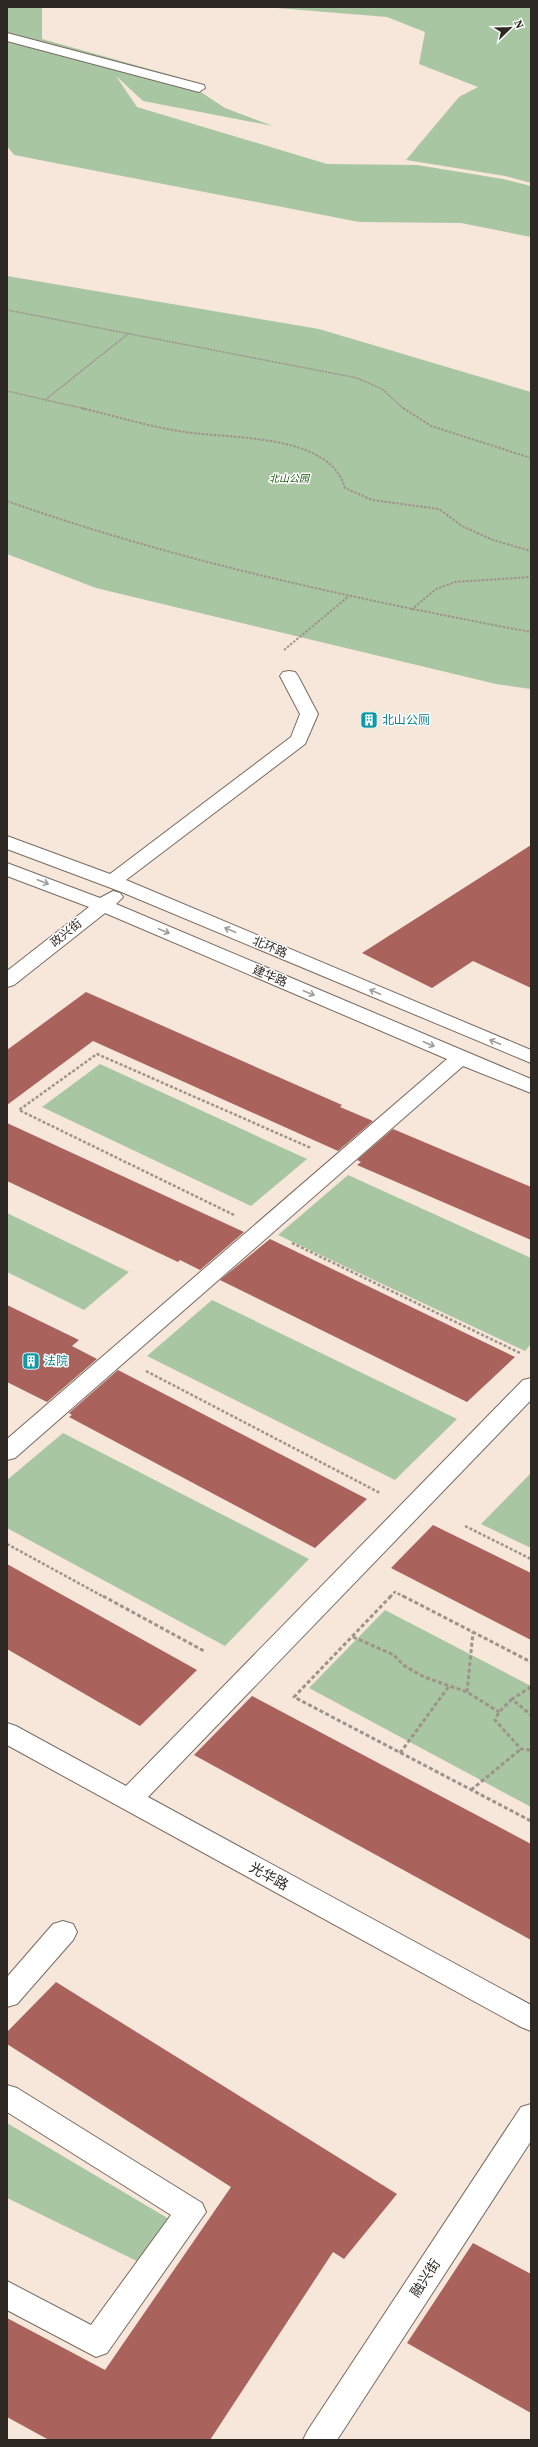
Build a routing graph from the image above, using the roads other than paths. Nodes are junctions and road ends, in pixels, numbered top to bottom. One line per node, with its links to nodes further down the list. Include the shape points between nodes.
1 (7, 38): 2 (street)
2 (199, 88)
3 (289, 676): 6 (street, 政兴街, via 309,714 299,740)
4 (7, 842): 6 (street, 北环路)
5 (7, 869): 7 (street, 建华路, one-way to 7)
6 (119, 884): 7 (street, 政兴街); 10 (street, 北环路, one-way to 6)
7 (102, 905): 8 (street, 政兴街); 9 (street, 建华路, one-way to 9)
8 (7, 981)
9 (461, 1057): 11 (street, 建华路); 13 (street)
10 (531, 1057)
11 (531, 1087)
12 (531, 1386): 15 (street)
13 (7, 1452)
14 (7, 1733): 15 (street, 光华路)
15 (129, 1800): 18 (street, 光华路)
16 (63, 1932): 17 (street)
17 (7, 1996)
18 (531, 2019)
19 (7, 2096): 21 (street, via 191,2212 96,2343)
20 (531, 2116): 22 (street, 融兴街)
21 (7, 2295)
22 (319, 2440)

